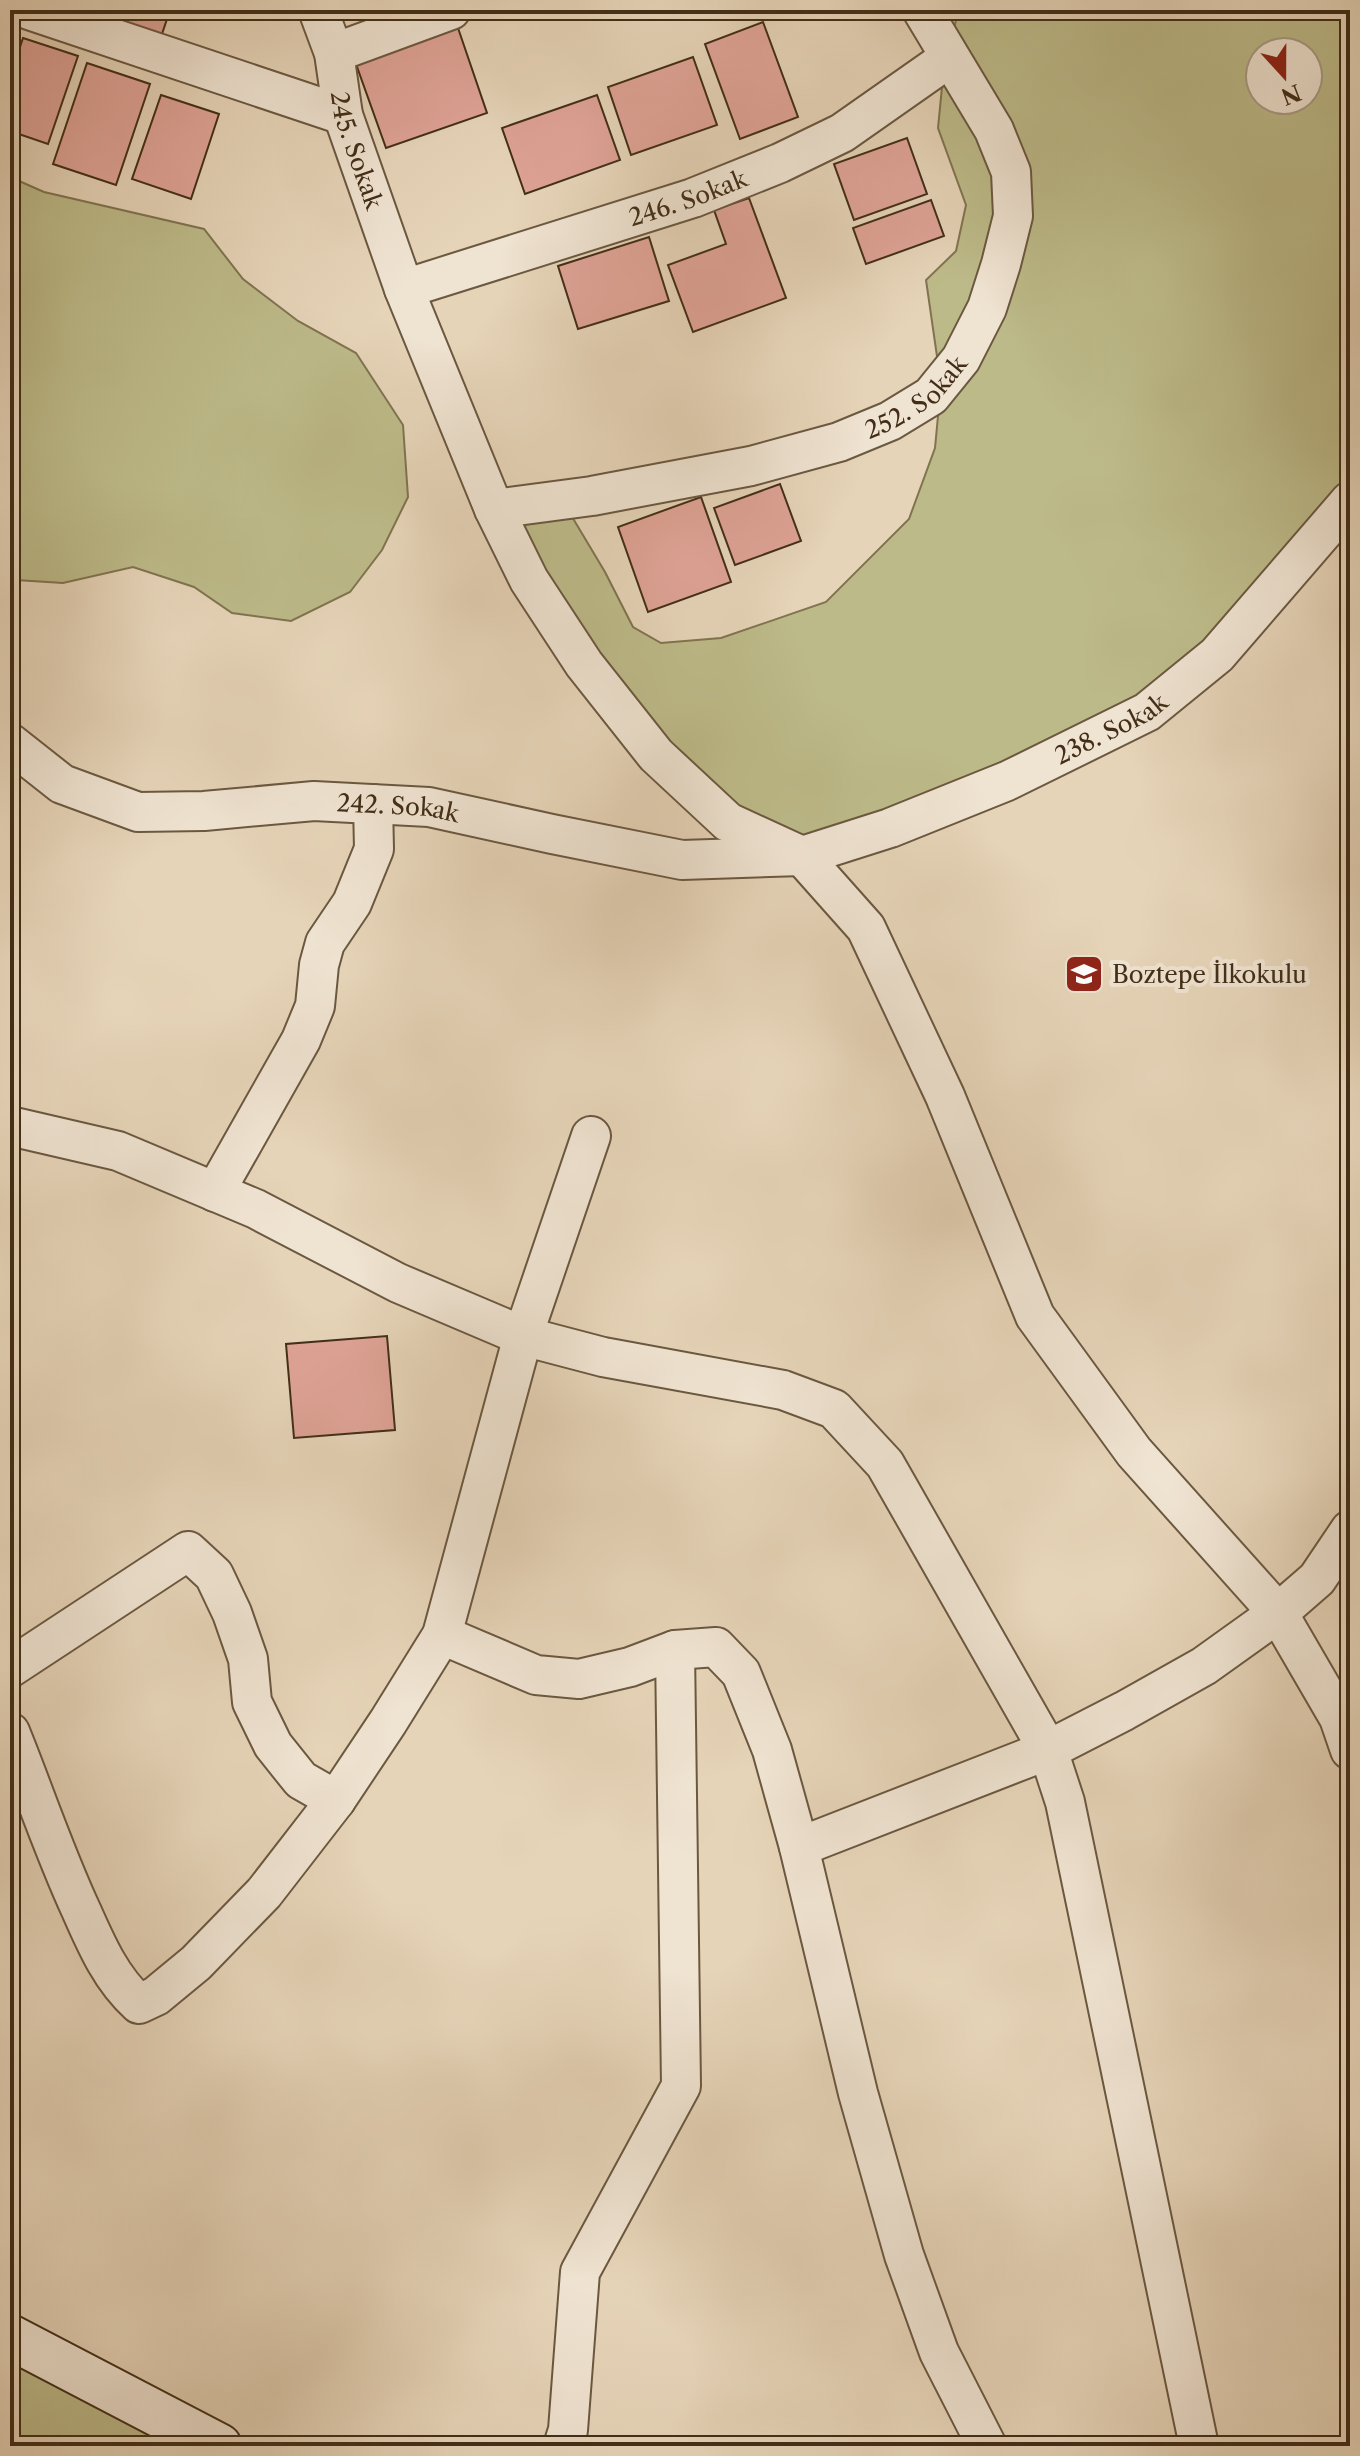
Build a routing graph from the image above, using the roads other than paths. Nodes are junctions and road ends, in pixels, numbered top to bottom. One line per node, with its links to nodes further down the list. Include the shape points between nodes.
1 (29, 10): 7 (street)
2 (318, 10): 5 (street, 245. Sokak)
3 (451, 10): 5 (street)
4 (922, 10): 6 (street, 252. Sokak)
5 (334, 53): 7 (street, 245. Sokak)
6 (949, 58): 8 (street, 246. Sokak, via 842,133 780,163 693,198); 10 (street, 252. Sokak, via 994,130 1011,172 1013,216 987,308 961,359 931,396 890,421 839,442 751,466)
7 (343, 115): 8 (street, 245. Sokak)
8 (404, 289): 10 (street, 245. Sokak)
9 (1350, 501): 13 (street, 238. Sokak, via 1217,655 1147,712 1007,781)
10 (494, 509): 13 (street, 245. Sokak, via 529,580 576,652 656,755 728,822)
11 (10, 743): 12 (street, 242. Sokak, via 62,784 138,812 314,801)
12 (373, 804): 13 (street, 242. Sokak, via 429,807 682,860); 16 (street, via 374,849 352,903 325,943 315,1006)
13 (802, 856): 19 (street, via 866,928 945,1096 1035,1316 1134,1452)
14 (10, 1126): 16 (street, via 118,1151)
15 (591, 1136): 17 (street)
16 (215, 1192): 17 (street, via 398,1283)
17 (523, 1336): 20 (street); 24 (street, via 603,1357 783,1390 834,1409 885,1464)
18 (1350, 1530): 19 (street, via 1317,1579)
19 (1278, 1613): 24 (street, via 1204,1666); 25 (street, via 1339,1718)
20 (442, 1635): 21 (street, via 536,1675 579,1679); 26 (street)
21 (675, 1650): 27 (street, via 716,1647 741,1673 772,1750); 30 (street, via 681,2086 580,2272)
22 (10, 1668): 26 (street, via 188,1551 214,1575 232,1613 248,1659 252,1702 273,1745 301,1780)
23 (10, 1732): 26 (street, via 98,1947 139,2004 196,1963 264,1893)
24 (1048, 1750): 27 (street); 32 (street, via 1065,1802)
25 (1350, 1750)
26 (336, 1800)
27 (799, 1847): 31 (street, via 858,2093 904,2255 939,2352)
28 (10, 2337): 29 (main road)
29 (219, 2446)
30 (563, 2446)
31 (987, 2446)
32 (1199, 2446)

